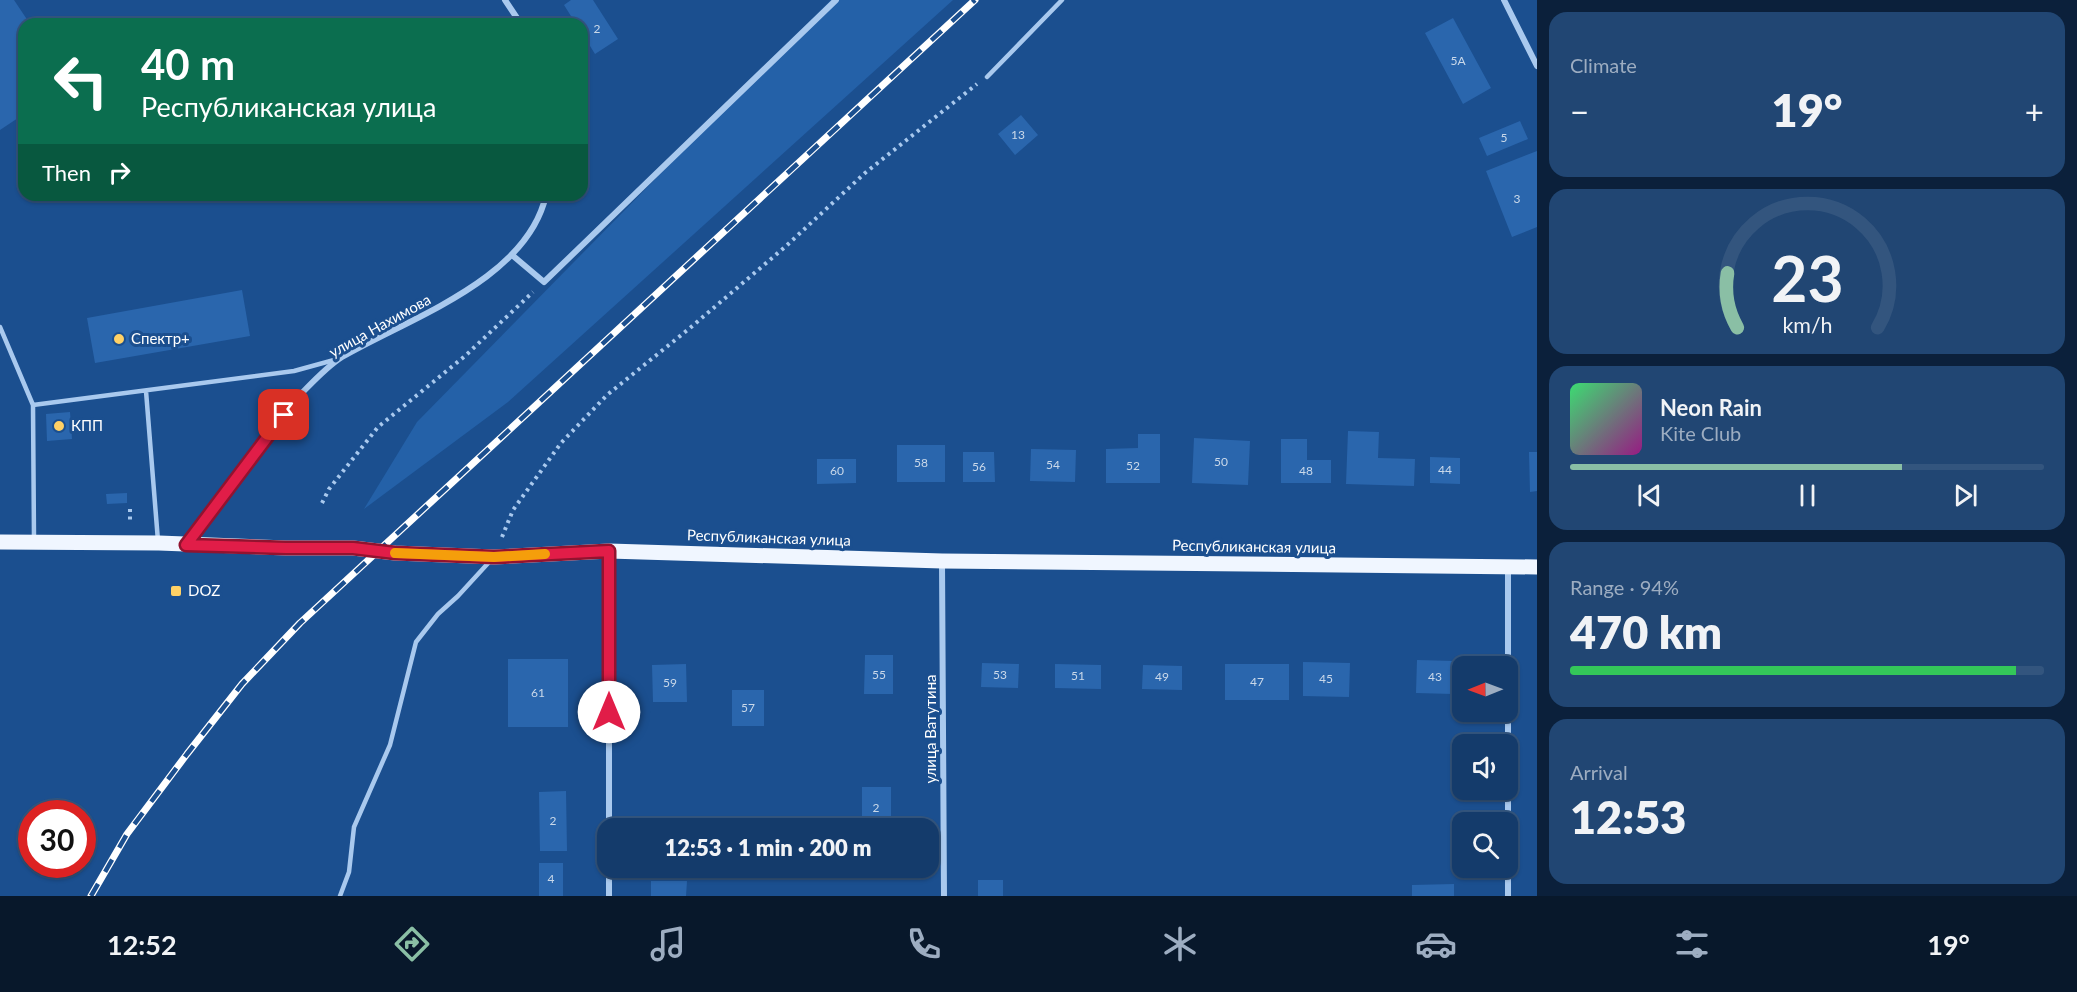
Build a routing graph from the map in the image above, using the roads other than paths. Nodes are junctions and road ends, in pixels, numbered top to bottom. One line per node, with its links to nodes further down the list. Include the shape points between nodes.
1 (505, 0): 5 (street)
2 (836, 0): 9 (street, via 544,282)
3 (1062, 0): 7 (lane)
4 (1504, 0): 6 (street)
5 (517, 18)
6 (1537, 66)
7 (987, 76)
8 (545, 201): 9 (street, улица Нахимова, via 530,233)
9 (512, 255): 11 (street, улица Нахимова, via 447,303)
10 (0, 327): 13 (lane)
11 (340, 358): 12 (lane, via 294,371); 17 (street, улица Нахимова, via 298,397)
12 (146, 391): 13 (lane); 16 (lane)
13 (33, 405): 15 (lane)
14 (0, 542): 15 (main road, Республиканская улица)
15 (34, 543): 16 (main road, Республиканская улица)
16 (159, 543): 17 (main road, Республиканская улица)
17 (186, 545): 19 (main road, Республиканская улица, via 353,548)
18 (609, 551): 19 (main road, Республиканская улица); 20 (main road, Республиканская улица); 23 (street)
19 (494, 557): 25 (lane, via 416,642 390,745 354,827 349,872)
20 (942, 561): 21 (main road, Республиканская улица); 27 (street, улица Ватутина)
21 (1508, 567): 22 (main road, Республиканская улица); 28 (street)
22 (1537, 567)
23 (609, 818)
24 (609, 878): 26 (street)
25 (340, 896)
26 (609, 896)
27 (944, 896)
28 (1508, 896)

